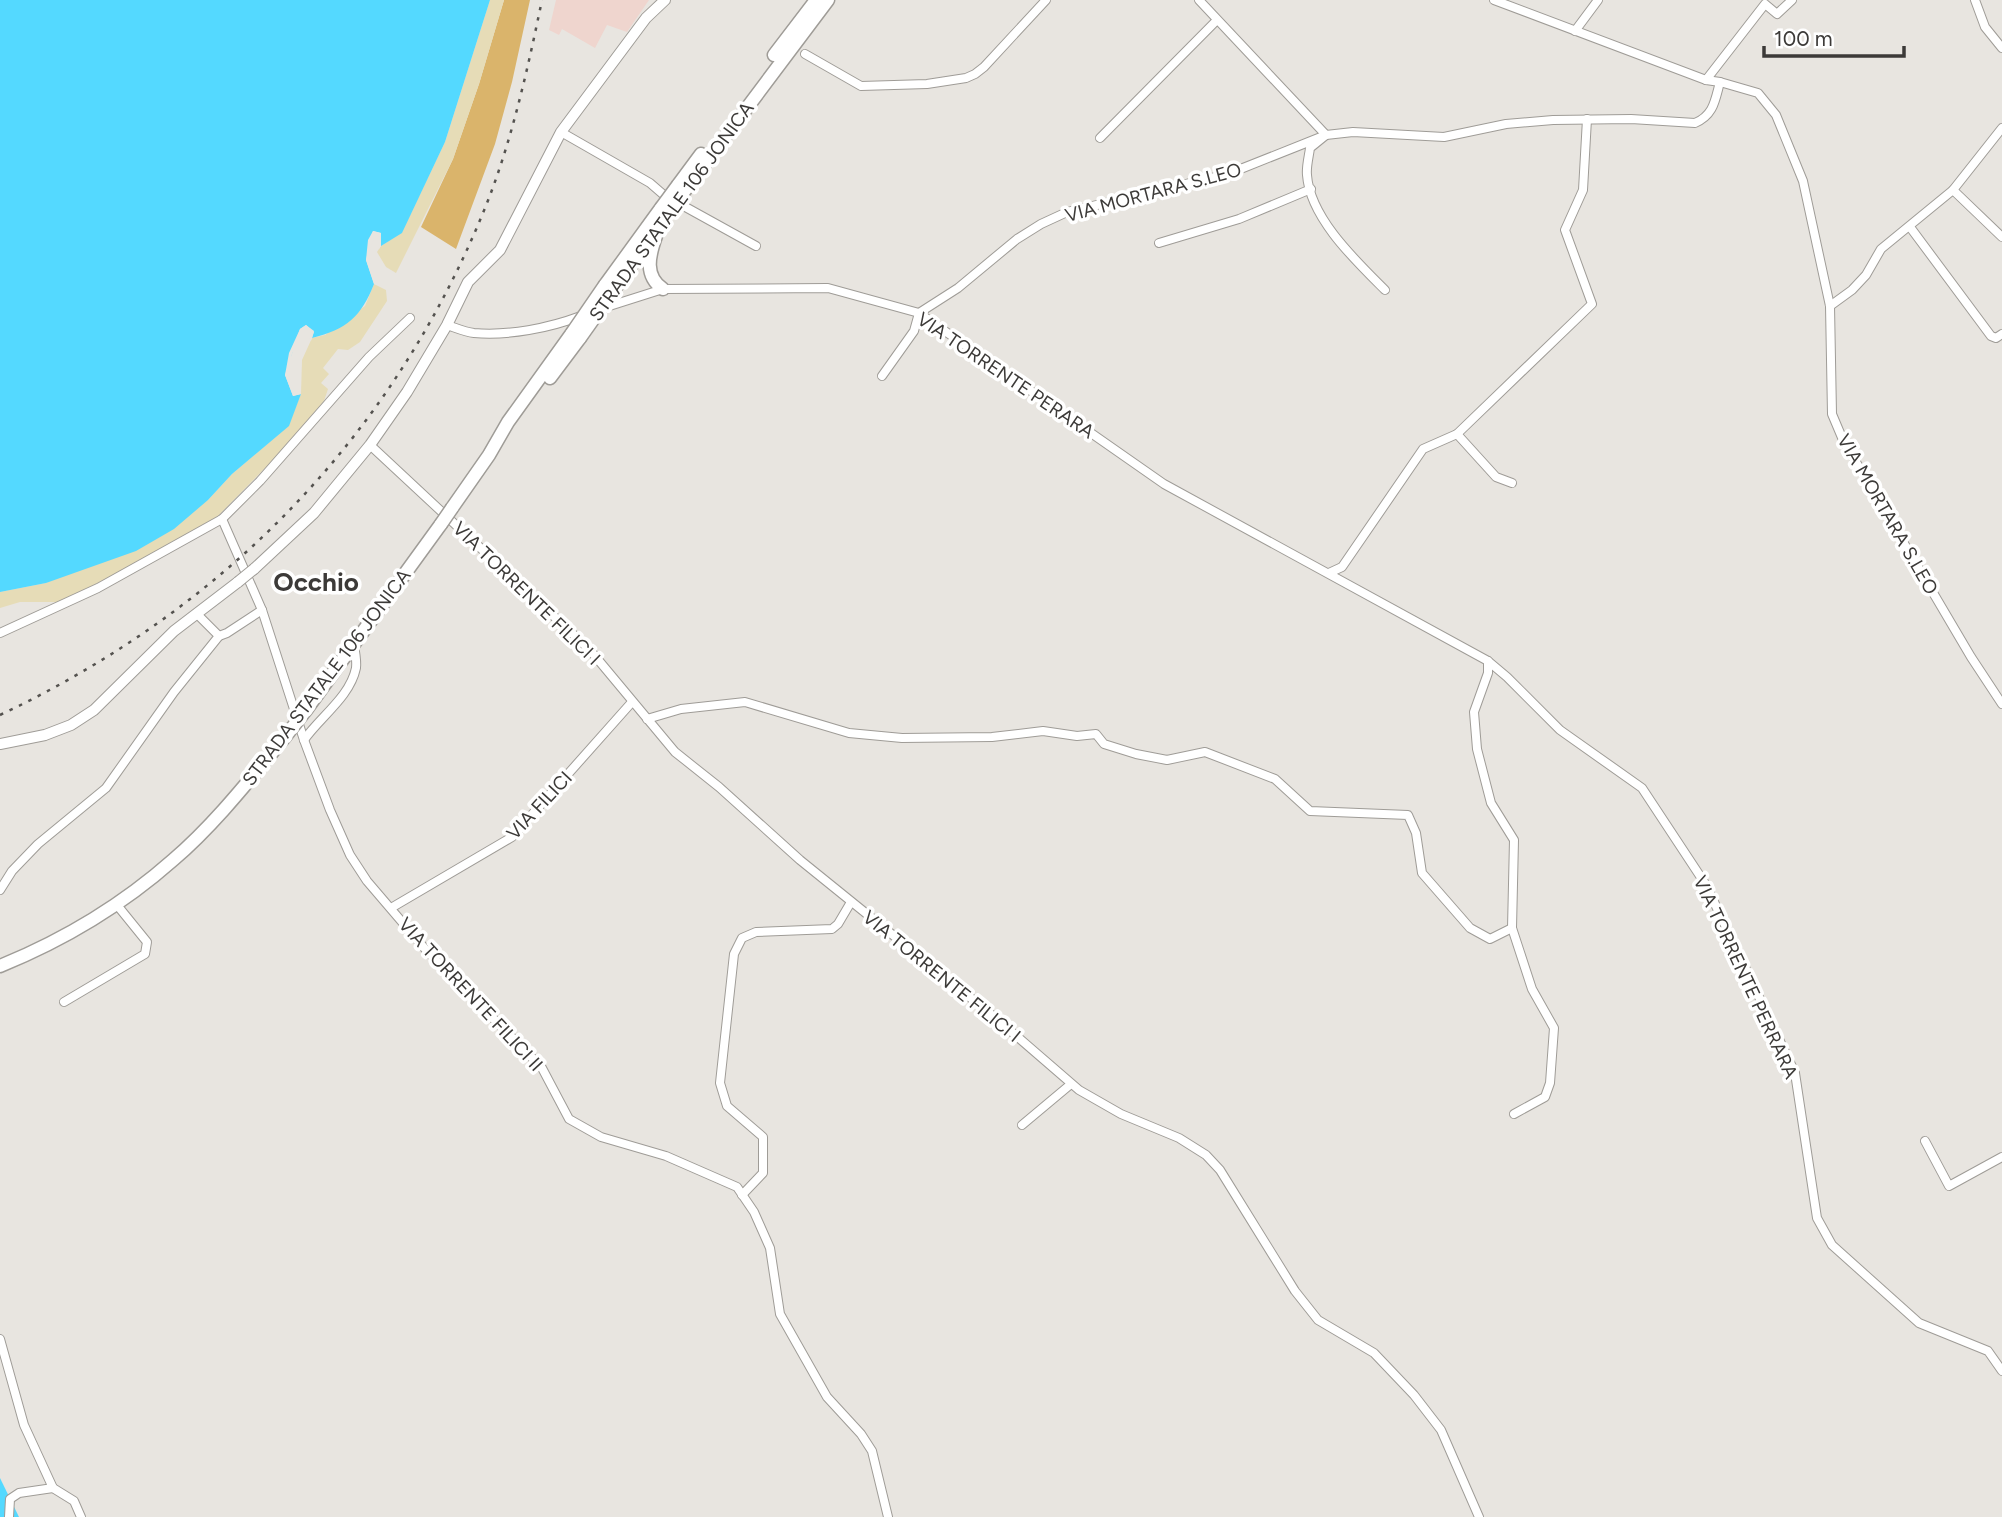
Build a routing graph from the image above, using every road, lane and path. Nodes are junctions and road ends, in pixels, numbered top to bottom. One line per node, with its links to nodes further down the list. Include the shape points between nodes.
1 (665, 0): 18 (street, via 646,18)
2 (816, 0): 21 (main road, STRADA STATALE 106 JONICA)
3 (828, 0): 21 (main road, STRADA STATALE 106 JONICA)
4 (1046, 0): 13 (street, via 984,67 965,78 861,86)
5 (1199, 0): 10 (street)
6 (1494, 0): 11 (street, VIA MORTARA S.LEO)
7 (1598, 0): 11 (street)
8 (1792, 0): 14 (street, via 1777,14 1765,4)
9 (1975, 0): 12 (street, via 1986,27)
10 (1217, 20): 19 (street); 20 (street)
11 (1575, 31): 14 (street, VIA MORTARA S.LEO)
12 (2002, 48)
13 (805, 54)
14 (1706, 80): 15 (street, VIA MORTARA S.LEO)
15 (1720, 82): 16 (street, VIA MORTARA S.LEO, via 1712,111 1695,123); 35 (street, VIA MORTARA S.LEO, via 1758,93 1776,115 1804,181)
16 (1587, 120): 19 (street, VIA MORTARA S.LEO, via 1506,124 1444,137); 41 (street, via 1583,190 1565,230 1592,304)
17 (2002, 128): 23 (street)
18 (561, 132): 24 (street); 38 (street, via 500,250 468,282)
19 (1325, 135): 22 (street, via 1310,148 1307,175); 36 (street, VIA MORTARA S.LEO, via 1228,174 1067,212 1017,239 958,288)
20 (1100, 138)
21 (682, 187): 26 (main road, STRADA STATALE 106 JONICA, bridge)
22 (1311, 189): 30 (street, via 1239,219); 34 (street, via 1316,209)
23 (1953, 190): 28 (street); 29 (street)
24 (665, 195)
25 (680, 204): 31 (street)
26 (665, 211): 27 (main road, STRADA STATALE 106 JONICA); 33 (main road, STRADA STATALE 106 JONICA)
27 (659, 226): 32 (main road, via 649,262); 33 (main road, STRADA STATALE 106 JONICA)
28 (1910, 227): 35 (street, via 1881,249 1852,290); 39 (street, via 1991,336)
29 (2002, 237)
30 (1159, 243)
31 (756, 246)
32 (659, 286): 36 (street, VIA TORRENTE PERARA, via 828,288); 38 (street, VIA TORRENTE PERARA, via 570,320 523,330 471,333)
33 (610, 287): 50 (main road, STRADA STATALE 106 JONICA, bridge, via 508,422 489,456 354,643)
34 (1385, 290)
35 (1829, 306): 53 (street, VIA MORTARA S.LEO, via 1832,414 1843,440)
36 (919, 313): 40 (street, via 914,331); 45 (street, VIA TORRENTE PERARA, via 1164,484)
37 (410, 318): 44 (street)
38 (447, 325): 42 (street)
39 (2002, 334)
40 (882, 376)
41 (1457, 434): 43 (street, via 1496,477); 45 (street, via 1423,449 1342,567)
42 (370, 445): 47 (street, bridge, via 314,513); 52 (street, VIA TORRENTE FILICI I, via 590,650)
43 (1512, 483)
44 (222, 519): 46 (street, VIA TORRENTE FILICI II); 48 (street, via 98,588)
45 (1329, 573): 51 (street, VIA TORRENTE PERARA)
46 (262, 610): 49 (street); 55 (street, VIA TORRENTE FILICI II)
47 (197, 614): 49 (street); 56 (street, via 94,710 45,735)
48 (0, 633)
49 (219, 636): 57 (street, via 106,788 38,844)
50 (349, 661): 55 (street, via 356,667 343,697); 59 (main road, STRADA STATALE 106 JONICA, bridge, via 219,814)
51 (1488, 662): 61 (street, via 1474,712 1477,749 1491,803 1514,840); 71 (street, VIA TORRENTE PERRARA, via 1560,730 1642,788 1706,885 1795,1073 1817,1218 1832,1245 1919,1323 1989,1351)
52 (632, 702): 54 (street, VIA TORRENTE FILICI I); 60 (street, VIA FILICI, via 512,837)
53 (2002, 704)
54 (647, 719): 58 (street, VIA TORRENTE FILICI I, via 674,752); 61 (street, via 681,709 746,702 849,733 902,738 1043,731 1096,734 1104,744 1167,760 1205,752 1275,779 1310,811 1408,815 1416,833 1422,873 1470,928 1490,939)
55 (304, 740): 60 (street, VIA TORRENTE FILICI II, via 349,855)
56 (0, 744)
57 (0, 890)
58 (851, 902): 64 (street, VIA TORRENTE FILICI I); 69 (street, via 832,929 756,932 742,938 734,954 720,1083 727,1106 763,1138 763,1173)
59 (117, 905): 62 (main road, STRADA STATALE 106 JONICA, via 68,936); 63 (street, via 147,942 145,954)
60 (391, 908): 69 (street, VIA TORRENTE FILICI II, via 542,1068 569,1119 601,1137 678,1161 737,1187)
61 (1512, 928): 65 (street, via 1532,989 1554,1028 1545,1097)
62 (0, 967)
63 (64, 1002)
64 (1071, 1084): 66 (street); 76 (street, VIA TORRENTE FILICI I, via 1121,1115 1179,1138 1206,1155 1318,1320 1374,1353 1441,1430)
65 (1514, 1114)
66 (1022, 1125)
67 (1925, 1141): 68 (street, via 1949,1186)
68 (2002, 1157)
69 (743, 1195): 75 (street, VIA TORRENTE FILICI II, via 770,1248 780,1314 827,1397 872,1451)
70 (0, 1339): 72 (street, via 24,1425)
71 (2002, 1371)
72 (53, 1488): 73 (street, via 19,1493 10,1499); 74 (street, via 74,1501)
73 (9, 1517)
74 (81, 1517)
75 (888, 1517)
76 (1479, 1517)

